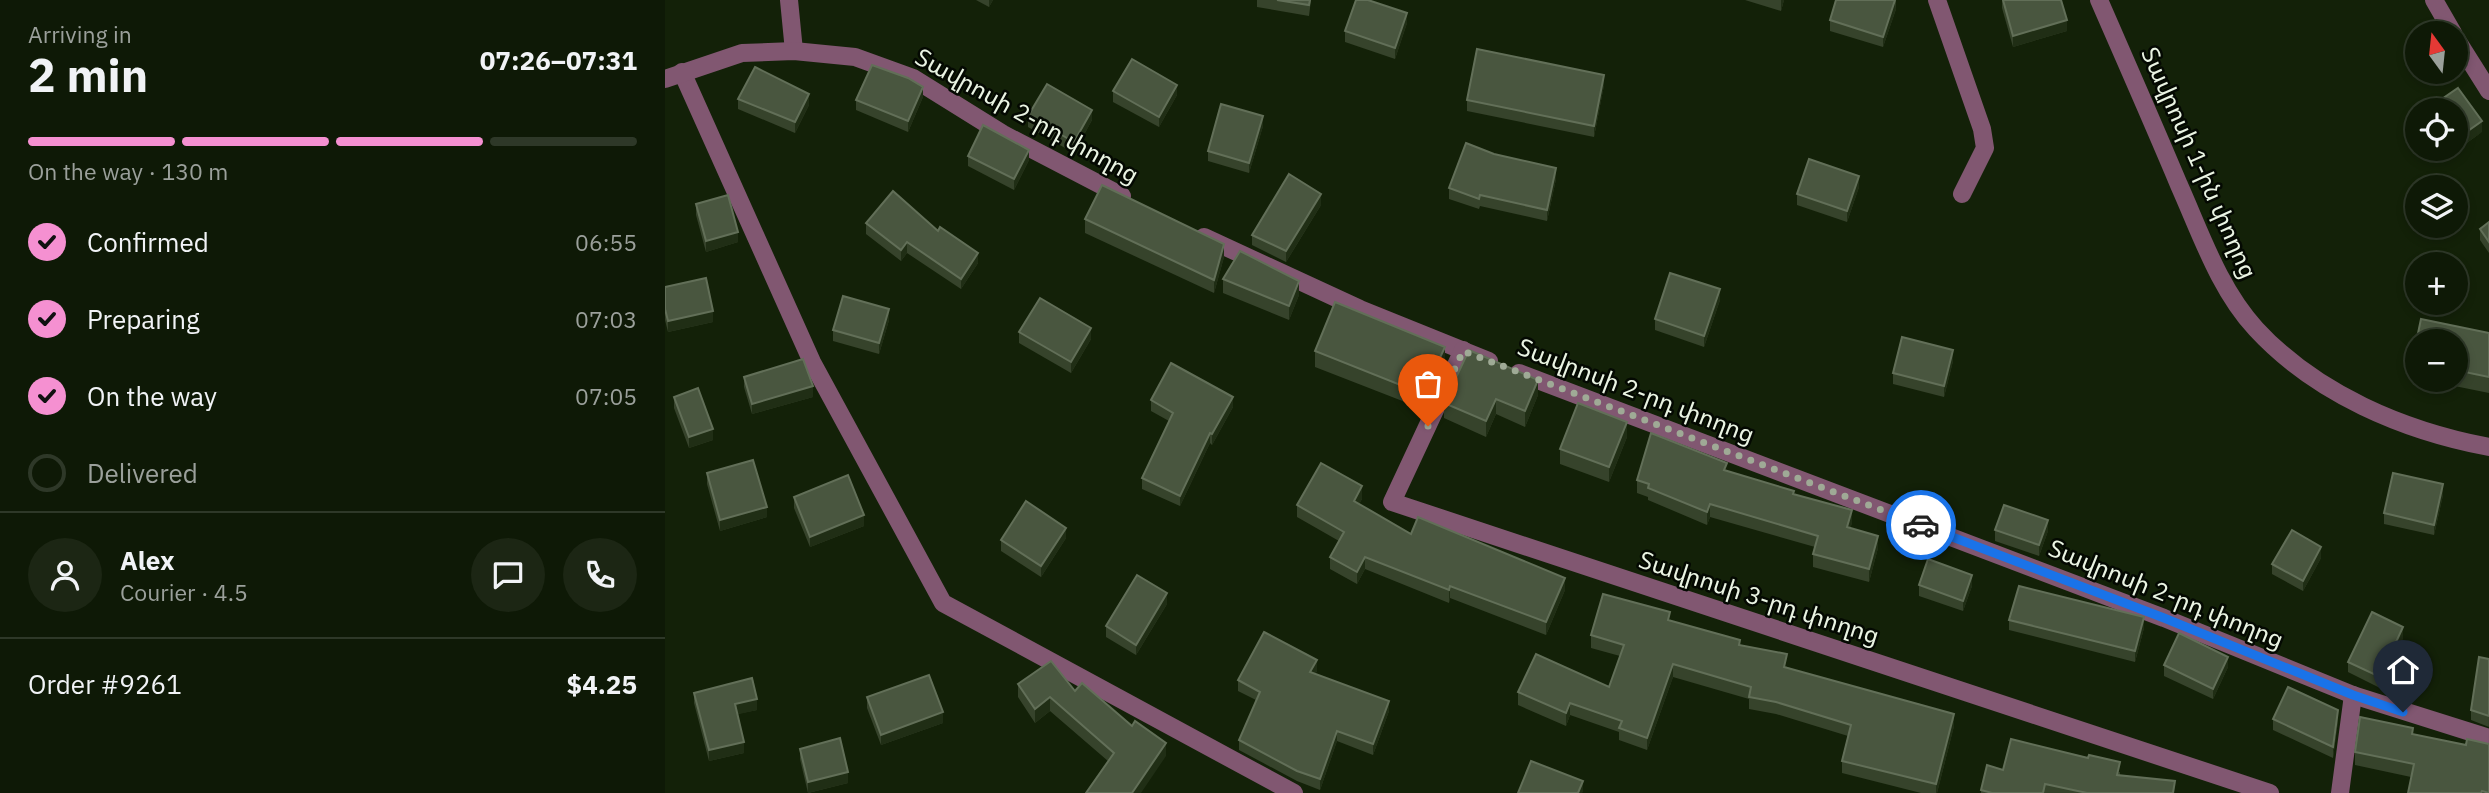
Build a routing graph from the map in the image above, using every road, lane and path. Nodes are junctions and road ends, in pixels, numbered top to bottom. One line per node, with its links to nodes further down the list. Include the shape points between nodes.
1 (789, 0): 6 (street)
2 (1937, 0): 11 (street, via 1985,148)
3 (2099, 0): 15 (street, Տավրոսի 1-ին փողոց, via 2219,277 2256,329 2308,375 2378,414 2449,440)
4 (2434, 0): 5 (street)
5 (2446, 21)
6 (794, 51): 8 (street, Տավրոսի 2-րդ փողոց, via 742,53); 12 (street, Տավրոսի 2-րդ փողոց, via 855,57 913,79 1003,134)
7 (2468, 57): 10 (street)
8 (682, 72): 9 (street, Տավրոսի 2-րդ փողոց); 18 (street, via 812,362 943,603)
9 (665, 79)
10 (2489, 91)
11 (1962, 194)
12 (1139, 205)
13 (1186, 228): 14 (street, Տավրոսի 2-րդ փողոց)
14 (1463, 351): 16 (street, Տավրոսի 2-րդ փողոց, via 2164,618); 19 (street, Տավրոսի 3-րդ փողոց, via 1392,502)
15 (2489, 447)
16 (2353, 695): 17 (street, Տավրոսի 2-րդ փողոց); 20 (street)
17 (2489, 738)
18 (1294, 793)
19 (2270, 793)
20 (2340, 793)

